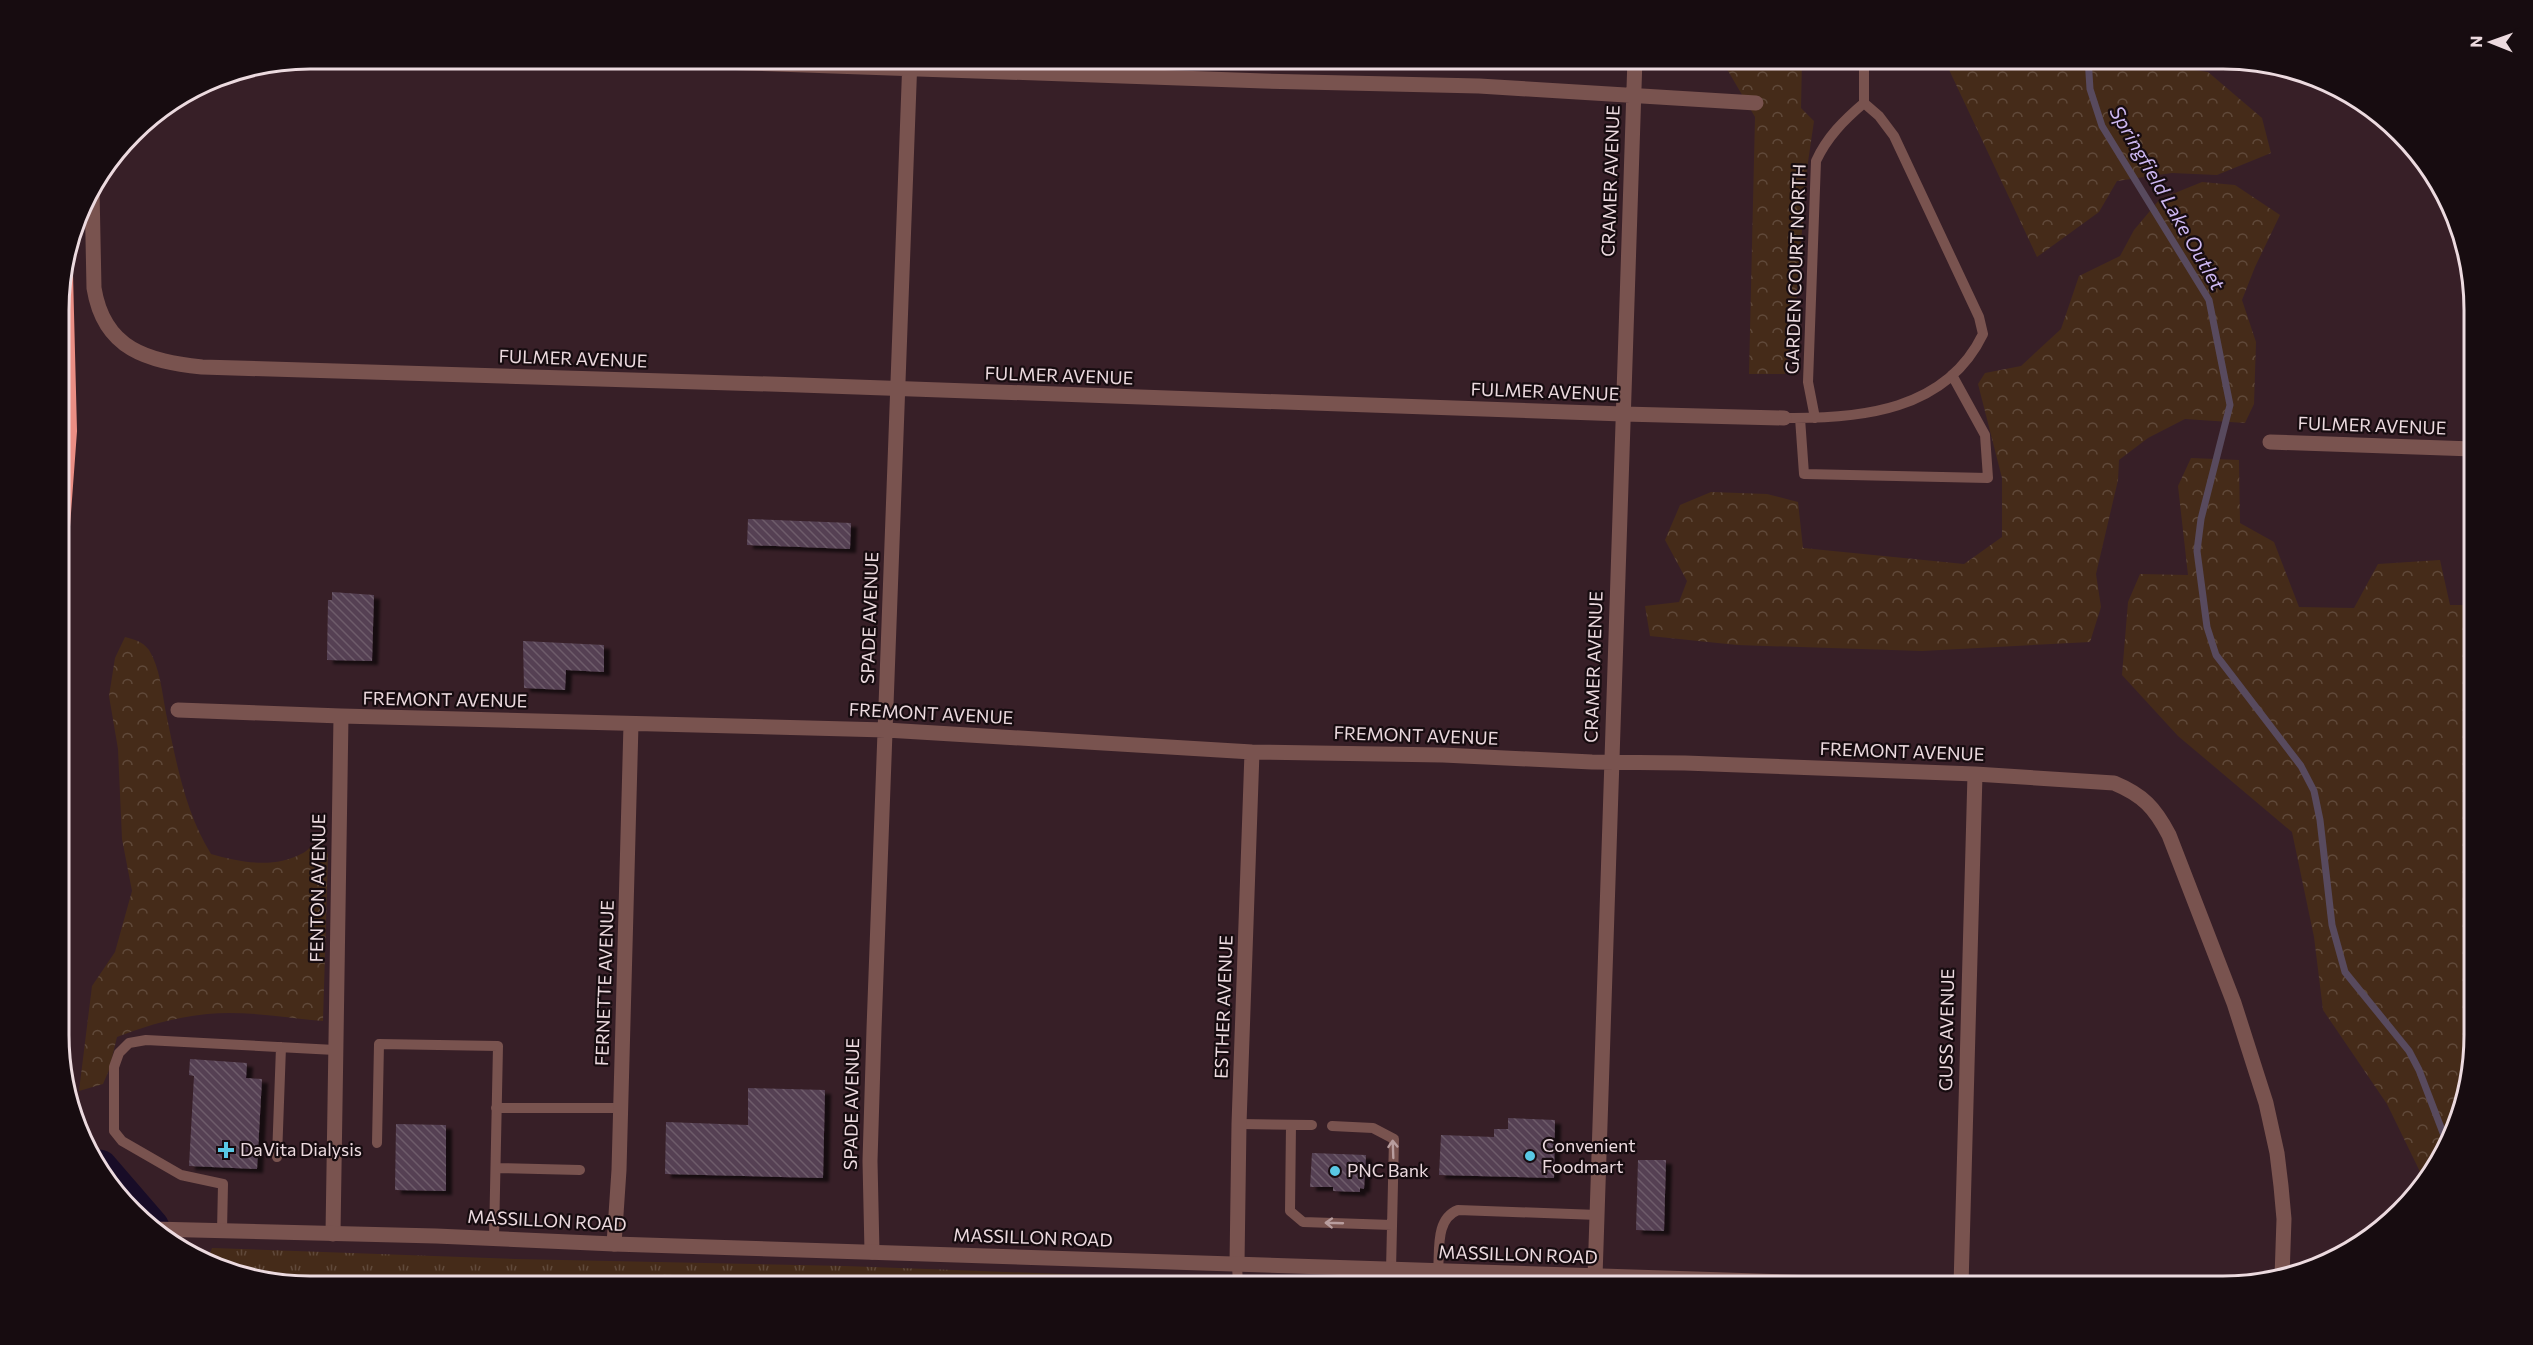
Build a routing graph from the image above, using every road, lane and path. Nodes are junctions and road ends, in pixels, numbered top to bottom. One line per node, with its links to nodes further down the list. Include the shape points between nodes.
1 (910, 69): 10 (street, SPADE AVENUE)
2 (1039, 69): 5 (street, via 1479,86)
3 (1635, 69): 5 (street, CRAMER AVENUE)
4 (1864, 69): 7 (lane)
5 (1634, 97): 6 (street); 11 (street, CRAMER AVENUE)
6 (1756, 103)
7 (1864, 103): 9 (lane, FULMER AVENUE, via 1894,136 1979,317 1983,334 1976,350); 14 (lane, GARDEN COURT NORTH, via 1841,123 1816,160 1808,382)
8 (92, 207): 10 (street, FULMER AVENUE, via 97,305 104,320 125,344 165,363)
9 (1952, 375): 13 (lane, via 1985,435 1988,478 1804,474); 14 (lane, FULMER AVENUE, via 1927,392 1875,413)
10 (898, 390): 11 (street, FULMER AVENUE); 20 (street, SPADE AVENUE)
11 (1623, 414): 12 (street, FULMER AVENUE); 22 (street, CRAMER AVENUE)
12 (1784, 418): 13 (lane, FULMER AVENUE)
13 (1800, 418): 14 (lane, FULMER AVENUE)
14 (1815, 418)
15 (2270, 441): 16 (street, FULMER AVENUE)
16 (2464, 449)
17 (178, 710): 18 (street, FREMONT AVENUE)
18 (341, 716): 19 (street, FREMONT AVENUE); 25 (street, FENTON AVENUE)
19 (631, 724): 20 (street, FREMONT AVENUE); 27 (street, FERNETTE AVENUE)
20 (886, 730): 21 (street, FREMONT AVENUE); 43 (street, SPADE AVENUE, via 870,1139)
21 (1252, 752): 22 (street, FREMONT AVENUE); 28 (street, ESTHER AVENUE)
22 (1611, 762): 23 (street, FREMONT AVENUE); 36 (street, CRAMER AVENUE)
23 (1975, 774): 45 (street, FREMONT AVENUE, via 2114,783 2147,801 2161,819 2234,1003 2266,1103 2281,1186); 51 (street, GUSS AVENUE)
24 (281, 1047): 25 (lane); 33 (lane); 39 (lane, via 146,1040 129,1043 119,1053 114,1068 114,1131 122,1141 181,1175 223,1184)
25 (335, 1055): 40 (street, FENTON AVENUE)
26 (496, 1108): 27 (lane); 32 (lane, via 498,1046 379,1044); 34 (lane)
27 (620, 1108): 42 (street, FERNETTE AVENUE)
28 (1239, 1124): 29 (lane); 44 (street, ESTHER AVENUE)
29 (1291, 1125): 30 (lane); 37 (lane, one-way to 29, via 1303,1222 1290,1211)
30 (1312, 1125)
31 (1332, 1126): 37 (lane, one-way to 31, via 1394,1139 1373,1128)
32 (377, 1143)
33 (277, 1158)
34 (496, 1168): 35 (lane); 41 (lane)
35 (580, 1170)
36 (1598, 1215): 47 (lane, via 1458,1210 1449,1214 1442,1225); 50 (street, CRAMER AVENUE)
37 (1392, 1225): 46 (lane)
38 (169, 1230): 39 (street, MASSILLON ROAD)
39 (222, 1231): 40 (street, MASSILLON ROAD)
40 (333, 1234): 41 (street, MASSILLON ROAD)
41 (494, 1238): 42 (street, MASSILLON ROAD)
42 (614, 1244): 43 (street, MASSILLON ROAD)
43 (872, 1252): 44 (street, MASSILLON ROAD)
44 (1237, 1264): 46 (street, MASSILLON ROAD); 48 (lane)
45 (2282, 1269)
46 (1391, 1270): 47 (street, MASSILLON ROAD)
47 (1438, 1271): 49 (street, MASSILLON ROAD)
48 (1238, 1276)
49 (1506, 1276)
50 (1595, 1276)
51 (1961, 1276)

